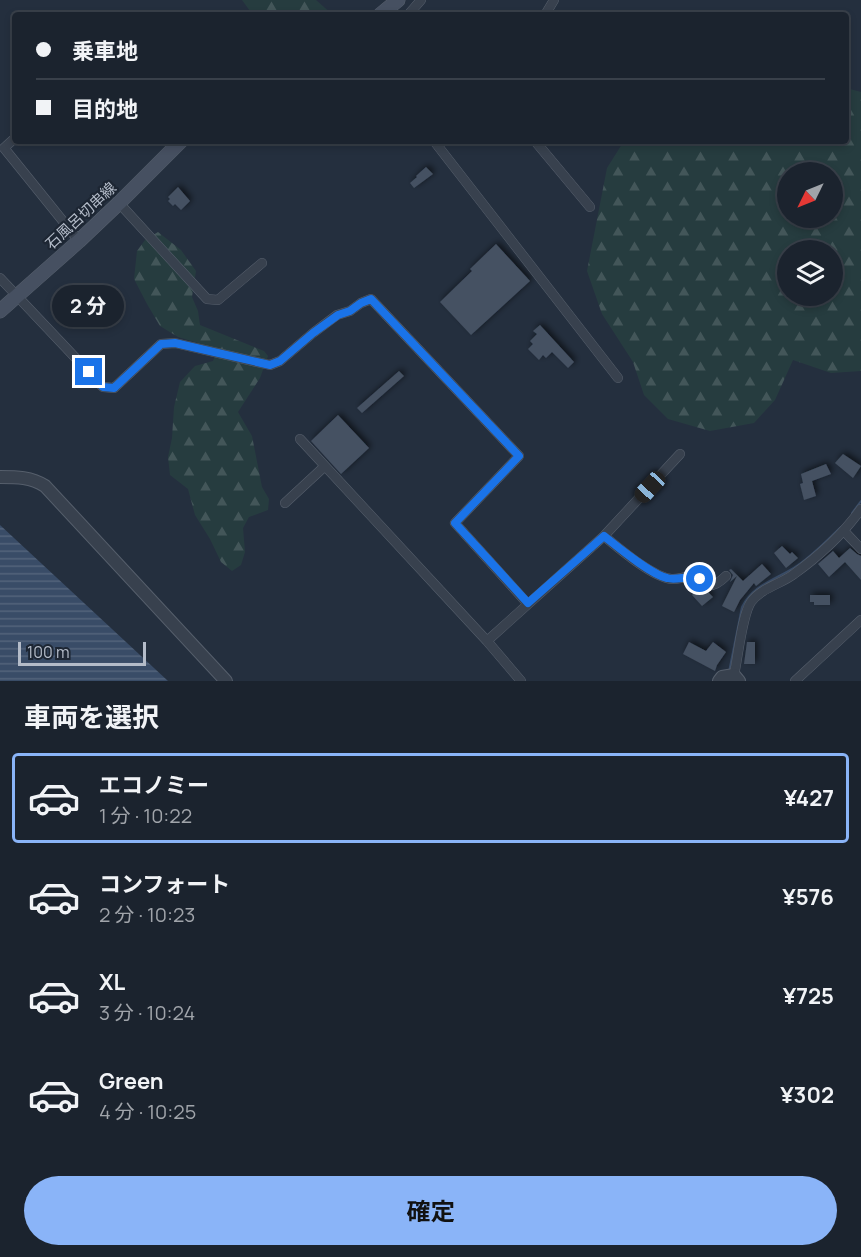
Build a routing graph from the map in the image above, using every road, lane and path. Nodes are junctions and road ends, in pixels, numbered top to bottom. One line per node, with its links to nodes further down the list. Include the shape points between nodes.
1 (398, 0): 3 (main road)
2 (421, 0): 4 (street)
3 (384, 12)
4 (411, 12)
5 (12, 141): 11 (street, via 4,148)
6 (178, 144): 9 (main road, 石風呂切串線)
7 (436, 144): 16 (street)
8 (537, 144): 10 (street)
9 (119, 203): 11 (main road, 石風呂切串線); 12 (street, via 207,299 218,300)
10 (591, 207)
11 (79, 241): 14 (main road, 石風呂切串線)
12 (262, 263)
13 (0, 278): 14 (street)
14 (16, 296): 15 (main road, 石風呂切串線); 27 (street, via 103,387 114,388 161,344 175,343 270,365 338,315 371,299 519,456 455,523)
15 (0, 311)
16 (618, 378)
17 (300, 439): 19 (street)
18 (680, 454): 24 (street)
19 (325, 466): 21 (street); 29 (street)
20 (0, 477): 31 (street, via 33,479 45,486)
21 (285, 503)
22 (861, 509): 23 (street)
23 (844, 531): 25 (street); 30 (street, via 806,565 752,601)
24 (604, 536): 26 (street, via 662,577 692,576 712,585); 27 (street)
25 (861, 549)
26 (726, 576)
27 (528, 603): 29 (street)
28 (861, 620): 34 (street)
29 (487, 641): 32 (street)
30 (737, 678): 33 (street, via 722,677)
31 (226, 681)
32 (521, 681)
33 (719, 681)
34 (795, 681)

